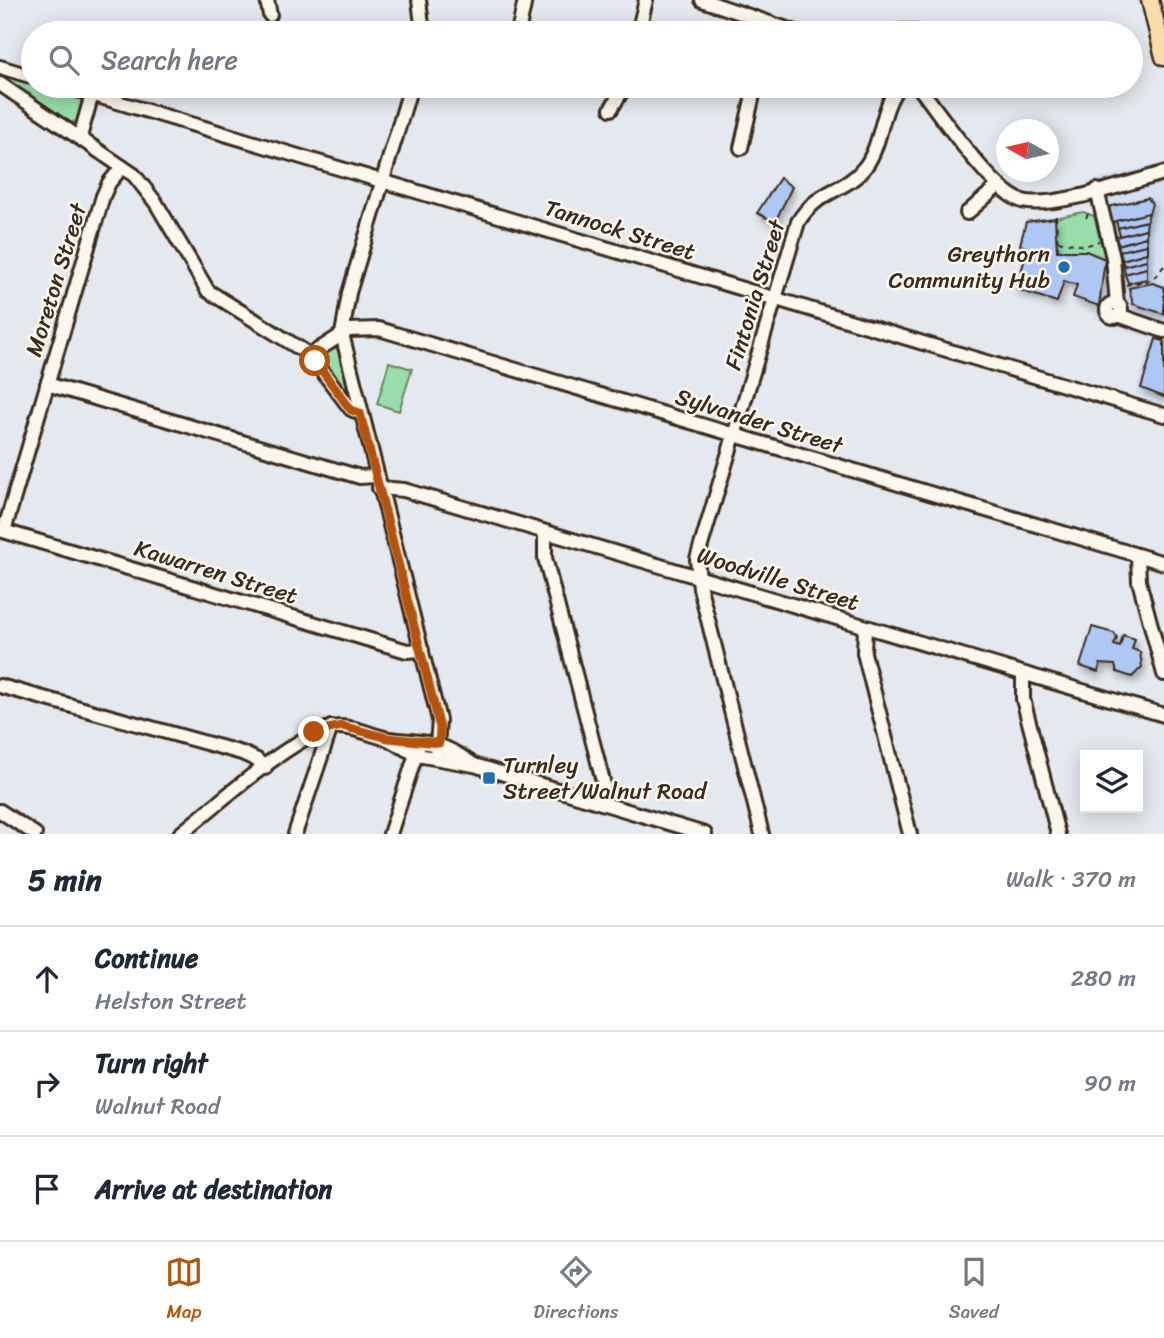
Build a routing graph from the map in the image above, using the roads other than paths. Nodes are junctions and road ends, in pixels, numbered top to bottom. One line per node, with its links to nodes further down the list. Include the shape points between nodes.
1 (267, 0): 7 (street)
2 (419, 0): 8 (street)
3 (525, 0): 9 (street)
4 (646, 0): 10 (street)
5 (702, 0): 11 (street)
6 (1150, 0): 12 (main road)
7 (270, 15)
8 (422, 21)
9 (521, 21)
10 (641, 21)
11 (753, 21)
12 (1164, 57)
13 (0, 67): 14 (street)
14 (21, 73)
15 (0, 84): 17 (street)
16 (21, 98): 26 (street)
17 (21, 98)
18 (91, 98): 26 (street)
19 (105, 98): 30 (street, Tannock Street)
20 (407, 98): 30 (street)
21 (618, 98): 25 (street)
22 (752, 98): 27 (street)
23 (891, 98): 34 (street, Fintonia Street, via 868,163 804,213)
24 (928, 98): 31 (street)
25 (611, 109)
26 (80, 137): 28 (street)
27 (741, 148)
28 (122, 167): 37 (street, via 145,187 208,291); 38 (street, Moreton Street, via 103,196)
29 (1164, 173): 32 (street)
30 (383, 181): 34 (street, Tannock Street); 36 (street, via 349,293)
31 (998, 186): 32 (street, via 1020,200 1041,203); 33 (street)
32 (1097, 190): 35 (street, via 1114,258 1117,309)
33 (967, 213)
34 (775, 299): 40 (street, Tannock Street); 41 (street, Fintonia Street)
35 (1164, 331)
36 (342, 334): 37 (street); 39 (street); 41 (street, Sylvander Street, via 356,328 379,329)
37 (310, 355): 39 (street, via 351,410)
38 (47, 384): 42 (street, Woodville Street); 43 (street, Moreton Street)
39 (360, 413): 42 (street)
40 (1164, 415)
41 (734, 435): 45 (street, Sylvander Street); 47 (street, Fintonia Street, via 697,559)
42 (377, 482): 44 (street, Woodville Street); 49 (street)
43 (2, 530): 49 (street, Kawarren Street, via 407,651)
44 (545, 531): 47 (street, Woodville Street); 64 (street, via 545,558 604,785)
45 (1138, 556): 46 (street, Sylvander Street); 50 (street, via 1139,580)
46 (1164, 564)
47 (698, 577): 48 (street, Woodville Street); 71 (street, Fintonia Street)
48 (865, 627): 51 (street, Woodville Street); 72 (street, via 864,653)
49 (422, 650): 58 (street, via 439,720)
50 (1164, 674)
51 (1023, 675): 53 (street, Woodville Street); 73 (street, via 1023,699)
52 (0, 687): 63 (street, via 242,753)
53 (1164, 715)
54 (331, 727): 55 (street); 56 (street); 62 (street)
55 (312, 734): 62 (street); 63 (street)
56 (388, 738): 57 (street); 59 (street)
57 (419, 742): 58 (street); 59 (street)
58 (439, 743): 60 (street); 61 (street)
59 (417, 755): 60 (street); 69 (street)
60 (436, 758): 61 (street)
61 (474, 765): 64 (street)
62 (317, 767): 68 (street)
63 (265, 768): 67 (street)
64 (602, 803): 70 (street)
65 (1, 813): 66 (street)
66 (35, 834)
67 (180, 834)
68 (295, 834)
69 (390, 834)
70 (705, 834)
71 (762, 834)
72 (910, 834)
73 (1058, 834)

